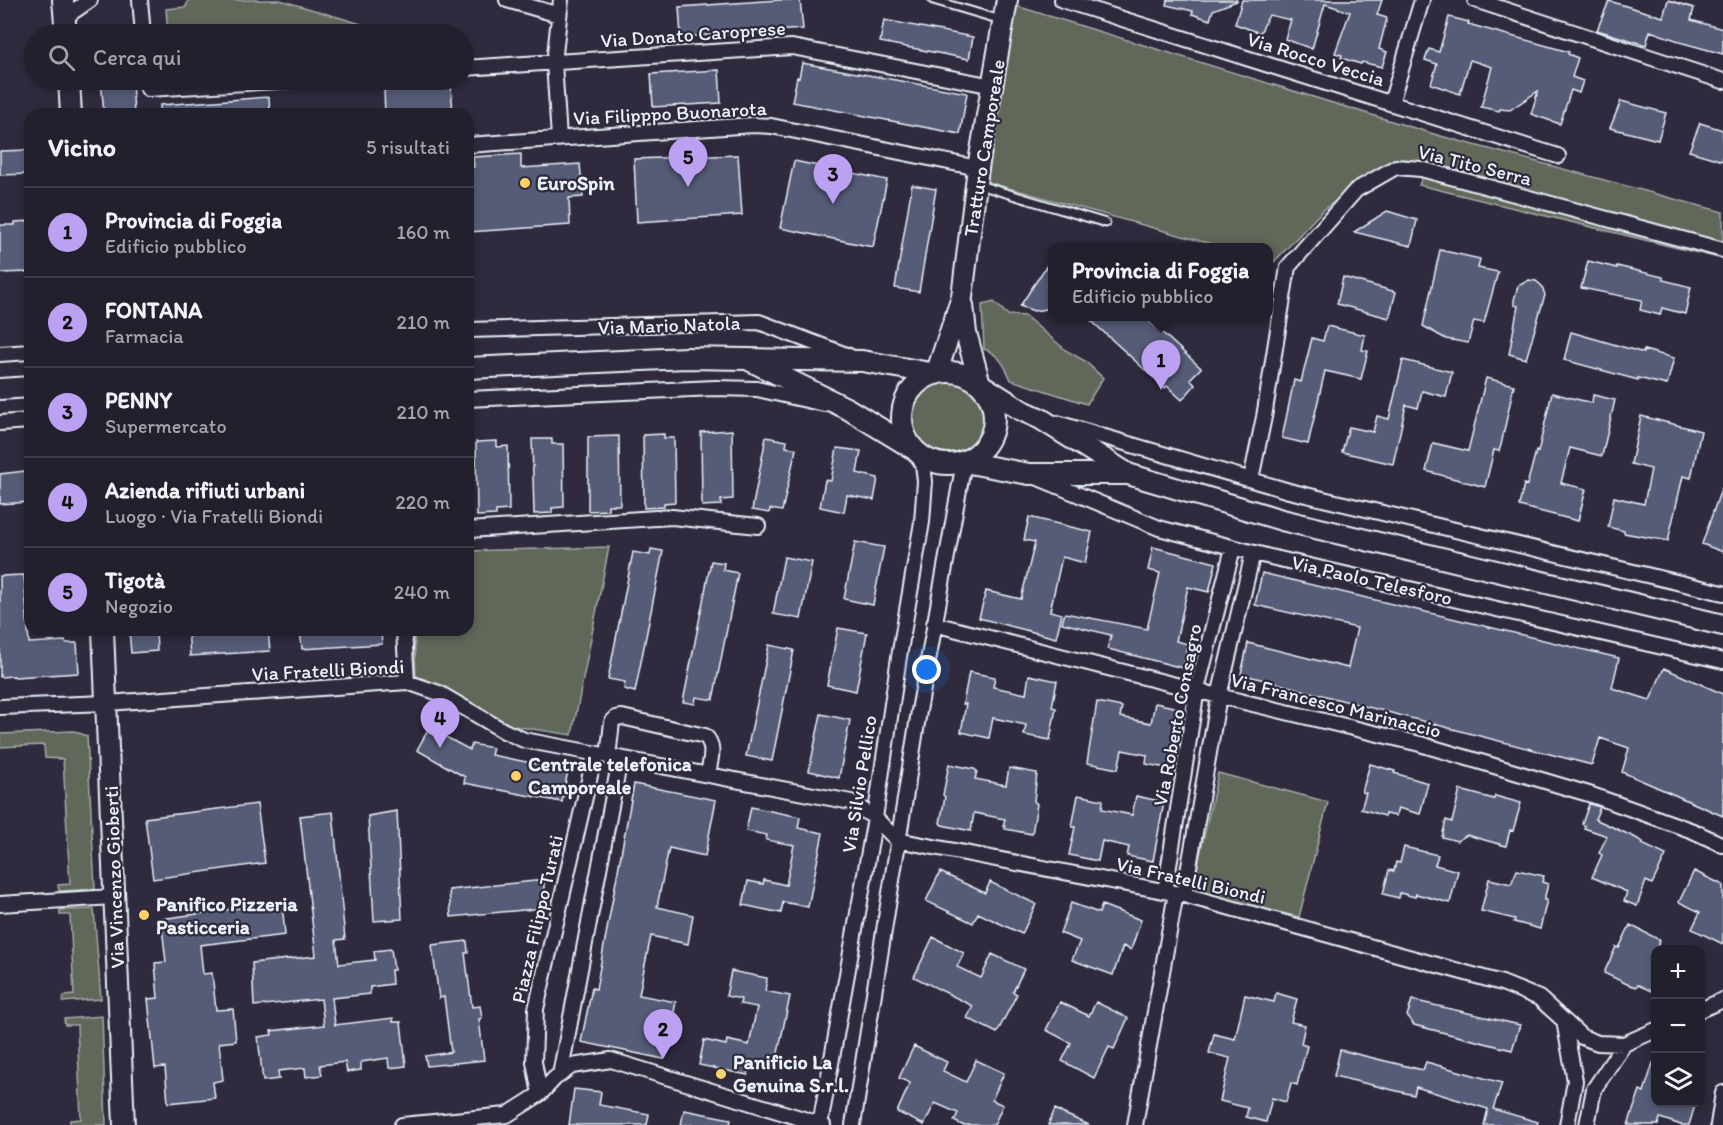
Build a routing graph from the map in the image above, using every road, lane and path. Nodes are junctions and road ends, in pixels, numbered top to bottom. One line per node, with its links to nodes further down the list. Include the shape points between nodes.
1 (90, 0): 11 (street)
2 (140, 0): 13 (street)
3 (507, 0): 10 (street)
4 (561, 0): 10 (street)
5 (933, 0): 12 (lane)
6 (1007, 0): 12 (street, Tratturo Camporeale)
7 (1062, 0): 19 (street, Via Rocco Veccia)
8 (1422, 0): 19 (street)
9 (1475, 0): 16 (street)
10 (559, 15): 14 (street)
11 (64, 18)
12 (1004, 21): 17 (street, Tratturo Camporeale)
13 (142, 24)
14 (554, 63): 15 (street, Via Donato Caroprese); 17 (street, Via Donato Caroprese, via 792,47); 21 (street)
15 (474, 67)
16 (1723, 81)
17 (993, 86): 24 (street, Tratturo Camporeale)
18 (70, 90): 20 (street)
19 (1391, 103): 23 (street, Via Rocco Veccia)
20 (71, 108)
21 (559, 138): 22 (street, Via Filipppo Buonarota); 24 (street, Via Filipppo Buonarota, via 771,126 904,154)
22 (474, 145)
23 (1558, 156)
24 (977, 176): 25 (lane); 27 (street, Tratturo Camporeale)
25 (1106, 223)
26 (1723, 250): 47 (street, Via Tito Serra, via 1421,169 1396,167 1356,190 1288,267)
27 (962, 297): 34 (street, Tratturo Camporeale); 35 (street, Tratturo Camporeale, via 966,333)
28 (474, 330): 32 (street, Via Mario Natola, via 759,322)
29 (24, 352): 30 (street)
30 (0, 354)
31 (747, 359): 32 (street, Via Mario Natola); 33 (street, Via Mario Natola); 39 (street, Via Mario Natola)
32 (862, 361): 34 (street, Via Mario Natola)
33 (474, 368)
34 (936, 374): 35 (street, via 960,373); 43 (street, via 916,385 903,410 904,431)
35 (980, 384): 40 (street, Via Paolo Telesforo); 44 (street, via 991,400 994,425 985,446)
36 (24, 387): 37 (street)
37 (0, 389)
38 (474, 399): 39 (street, Via Mario Natola, via 756,389)
39 (848, 409): 43 (street, Via Mario Natola)
40 (1041, 419): 46 (street, Via Paolo Telesforo); 47 (street, Via Paolo Telesforo)
41 (24, 421): 42 (street)
42 (0, 423)
43 (915, 450): 44 (street, via 939,463); 65 (street, Via Silvio Pellico, via 923,465 925,481 922,522)
44 (964, 462): 45 (street, Via Paolo Telesforo); 53 (street)
45 (1029, 474): 46 (street, Via Paolo Telesforo); 50 (street, Via Paolo Telesforo, via 1159,528)
46 (1128, 474): 54 (street, Via Paolo Telesforo, via 1282,520)
47 (1251, 480): 52 (street, Via Paolo Telesforo)
48 (758, 526): 49 (street, via 672,517)
49 (474, 530)
50 (1233, 548): 51 (street, Via Paolo Telesforo); 59 (street, Via Roberto Consagro)
51 (1253, 553): 57 (street, Via Paolo Telesforo); 60 (street, Via Roberto Consagro)
52 (1723, 593)
53 (934, 624): 59 (street, Via Francesco Marinaccio); 66 (street)
54 (1723, 626)
55 (103, 636): 61 (street, Via Vincenzo Gioberti)
56 (404, 636): 58 (street)
57 (1723, 661)
58 (407, 682): 61 (street, Via Fratelli Biondi); 63 (street, Via Fratelli Biondi, via 439,693 524,740)
59 (1197, 689): 60 (street, Via Francesco Marinaccio); 68 (street, Via Roberto Consagro)
60 (1219, 696): 67 (street, Via Francesco Marinaccio, via 1443,750 1592,795); 68 (street, Via Roberto Consagro)
61 (107, 703): 62 (street, Via Fratelli Biondi); 69 (street, Via Vincenzo Gioberti)
62 (0, 707)
63 (608, 756): 64 (street, Via Fratelli Biondi); 64 (street, via 612,722 622,717 705,736 712,748); 76 (street); 80 (street, Piazza Filippo Turati, via 536,1009 534,1062)
64 (708, 775): 65 (street, Via Fratelli Biondi, via 851,802)
65 (875, 818): 66 (street, Via Fratelli Biondi); 83 (street, Via Silvio Pellico)
66 (897, 840): 68 (street, Via Fratelli Biondi); 84 (street)
67 (1723, 845)
68 (1175, 893): 73 (street, Via Fratelli Biondi, via 1502,983 1539,998); 85 (street, Via Roberto Consagro)
69 (113, 897): 70 (street); 81 (street, Via Vincenzo Gioberti)
70 (3, 904)
71 (1723, 1000): 72 (street)
72 (1705, 1008)
73 (1564, 1022): 75 (street, Via Fratelli Biondi, via 1598,1043); 77 (street)
74 (1651, 1032): 75 (street, Via Fratelli Biondi)
75 (1624, 1044): 78 (street)
76 (560, 1075): 80 (street); 83 (street, via 572,1066 610,1060)
77 (1575, 1081): 78 (street); 86 (street)
78 (1594, 1089): 87 (street)
79 (1723, 1093): 88 (street)
80 (540, 1094): 82 (street, via 507,1115)
81 (124, 1125)
82 (410, 1125)
83 (821, 1125)
84 (853, 1125)
85 (1136, 1125)
86 (1567, 1125)
87 (1587, 1125)
88 (1719, 1125)

